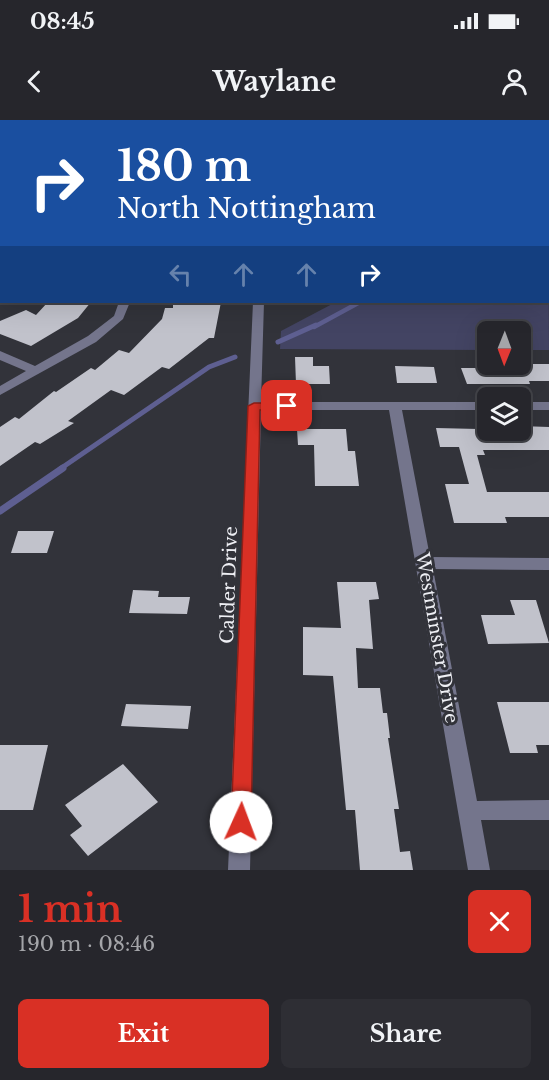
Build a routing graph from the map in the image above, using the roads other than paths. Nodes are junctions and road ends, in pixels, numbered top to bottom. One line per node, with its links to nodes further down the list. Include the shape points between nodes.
1 (124, 303): 4 (street, via 119,317 92,339)
2 (258, 303): 6 (street, Calder Drive)
3 (0, 355): 4 (street)
4 (36, 371): 5 (street)
5 (0, 392)
6 (254, 406): 10 (street); 15 (street, Calder Drive)
7 (477, 406): 10 (street)
8 (531, 406): 9 (street)
9 (549, 406)
10 (395, 407): 11 (street, Westminster Drive)
11 (423, 563): 12 (street); 14 (street, Westminster Drive)
12 (549, 564)
13 (549, 810): 14 (street)
14 (468, 811): 16 (street, Westminster Drive)
15 (239, 870)
16 (479, 870)

